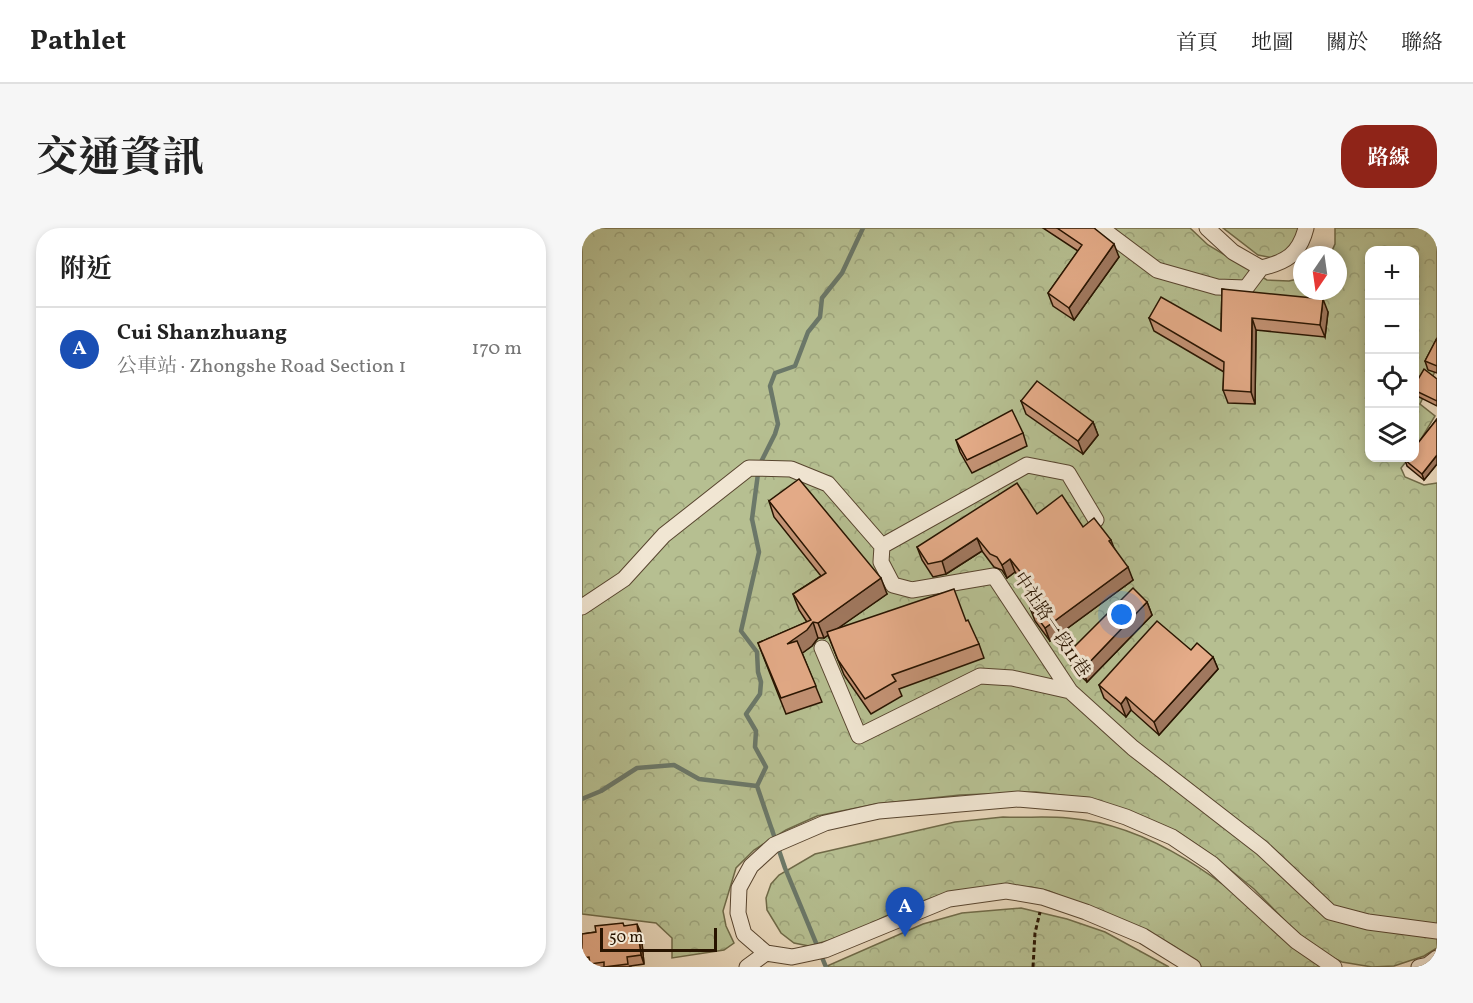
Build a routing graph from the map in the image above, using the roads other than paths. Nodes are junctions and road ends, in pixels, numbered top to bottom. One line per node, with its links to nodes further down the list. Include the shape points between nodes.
1 (1101, 228): 4 (street, via 1157,270 1217,287 1246,288)
2 (1207, 228): 4 (street, via 1233,252)
3 (1306, 228): 4 (street, via 1292,256)
4 (1261, 268)
5 (1096, 520): 6 (street, via 1068,473 1027,465)
6 (882, 546): 7 (street, via 828,484 791,469 749,468 664,536 624,579); 9 (street, 中社路一段11巷, via 881,562 894,585 912,590 994,576)
7 (582, 607)
8 (822, 648): 9 (street, via 859,736 980,676 1012,678)
9 (1070, 691): 10 (street, 中社路一段11巷, via 1133,747 1262,848 1330,912 1368,922)
10 (1437, 931)
11 (766, 953): 13 (street); 14 (street, via 792,957 825,950 949,899 1006,891 1042,897 1086,912 1143,936); 15 (street, via 744,934 738,913 739,888 751,866 774,845 825,823 879,811 1018,799 1089,806 1172,837 1212,864 1296,941)
12 (1437, 958): 16 (street)
13 (747, 967)
14 (1193, 967)
15 (1334, 967)
16 (1419, 967)

